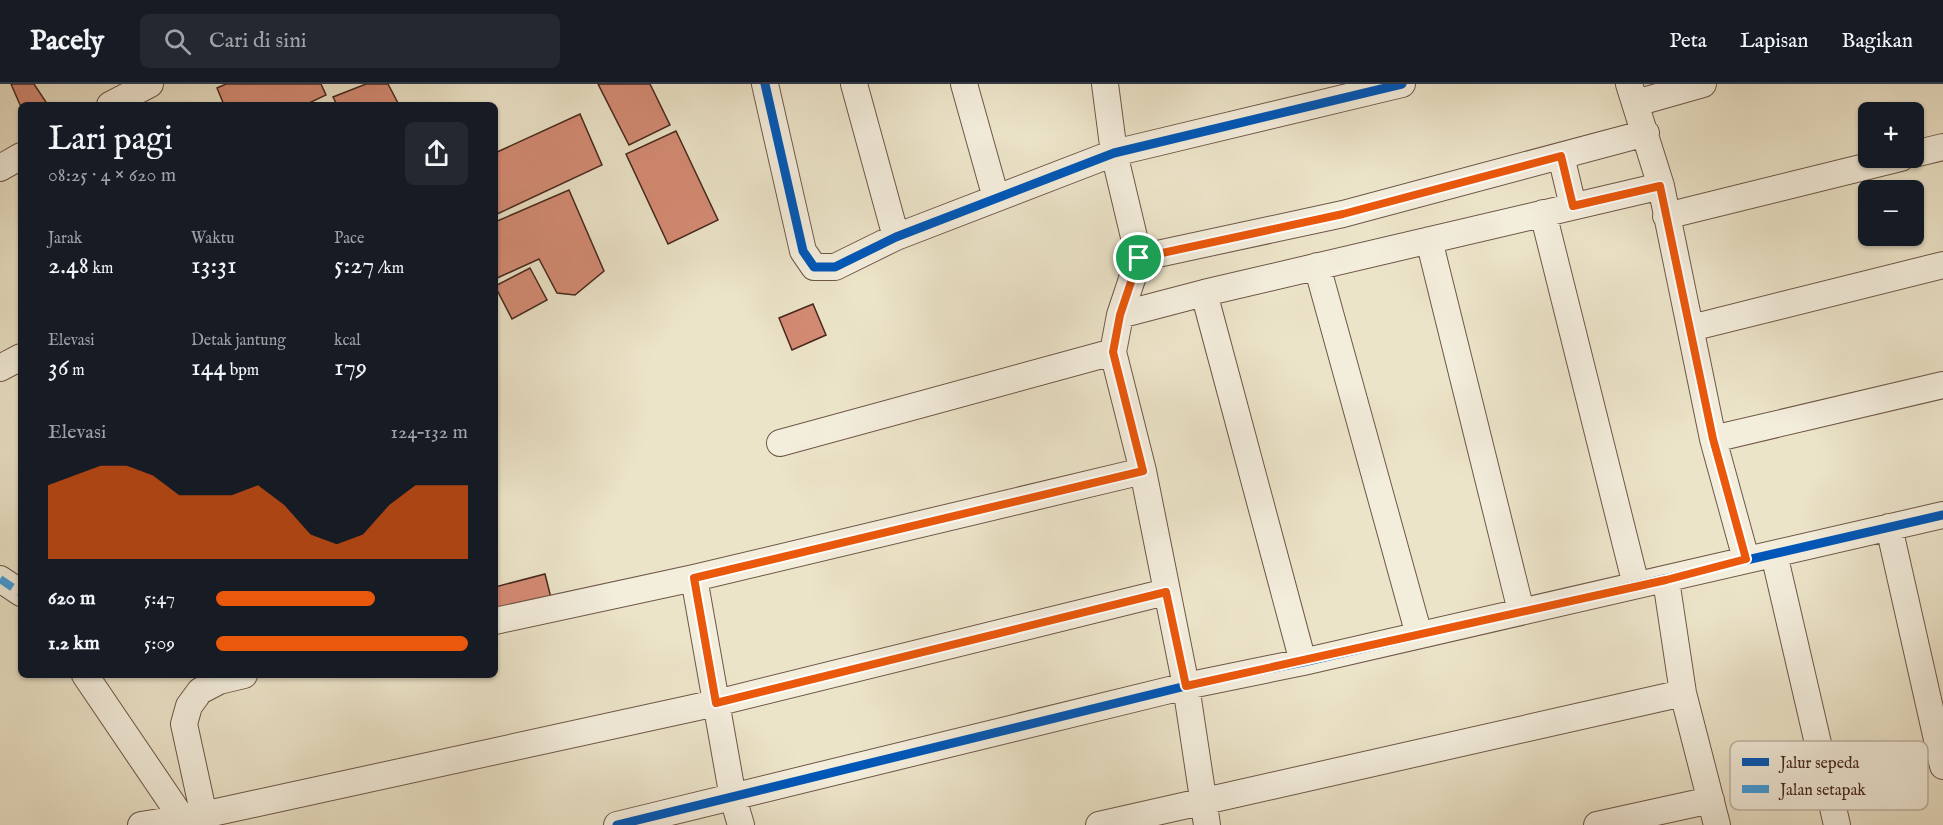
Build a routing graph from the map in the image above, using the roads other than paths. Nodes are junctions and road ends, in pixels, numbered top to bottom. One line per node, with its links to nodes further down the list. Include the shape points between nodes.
1 (150, 84): 9 (street)
2 (765, 84): 23 (street, via 802,251 814,267 835,267)
3 (854, 84): 23 (street)
4 (964, 84): 19 (street)
5 (1105, 84): 13 (street)
6 (1402, 84): 13 (street)
7 (1703, 84): 8 (street)
8 (1633, 93): 10 (street)
9 (116, 102)
10 (1646, 133): 14 (street); 18 (street)
11 (1943, 147): 12 (street)
12 (1924, 152)
13 (1114, 153): 19 (street); 25 (street)
14 (1561, 156): 20 (street); 25 (street, via 1343,214)
15 (18, 158): 16 (street)
16 (0, 168)
17 (1860, 168): 22 (street)
18 (1660, 186): 20 (street); 22 (street)
19 (996, 198): 23 (street)
20 (1573, 206): 21 (street)
21 (1543, 213): 24 (street); 45 (street)
22 (1666, 216): 30 (street)
23 (896, 237)
24 (1429, 240): 27 (street); 48 (street)
25 (1139, 258): 29 (street)
26 (1943, 265): 30 (street)
27 (1317, 266): 28 (street); 50 (street)
28 (1204, 293): 29 (street); 51 (street)
29 (1120, 315): 31 (street)
30 (1691, 328): 35 (street)
31 (1113, 352): 36 (street); 37 (street)
32 (18, 359): 33 (street)
33 (0, 368)
34 (1943, 385): 35 (street)
35 (1713, 439): 41 (street)
36 (780, 443)
37 (1143, 471): 42 (street); 47 (street)
38 (1943, 516): 39 (street)
39 (1889, 527): 40 (street); 58 (street)
40 (1774, 554): 41 (street); 57 (street)
41 (1746, 559): 44 (street)
42 (694, 578): 49 (street); 56 (street)
43 (0, 579): 46 (street)
44 (1666, 580): 45 (street); 55 (street)
45 (1636, 585): 48 (street)
46 (18, 591)
47 (1166, 592): 54 (street); 56 (street)
48 (1521, 611): 50 (street)
49 (498, 620)
50 (1419, 635): 51 (street)
51 (1303, 662): 54 (street)
52 (86, 678): 63 (street)
53 (232, 678): 63 (street, via 200,691 189,706 184,724)
54 (1186, 686): 59 (street); 62 (street)
55 (1683, 693): 60 (street); 62 (street)
56 (716, 703): 59 (street); 63 (street)
57 (1817, 741)
58 (1943, 766)
59 (733, 798): 65 (street); 66 (street)
60 (1711, 800): 68 (street); 69 (street)
61 (1834, 810): 70 (street)
62 (1205, 814): 67 (street)
63 (197, 819): 64 (street)
64 (141, 825)
65 (617, 825)
66 (741, 825)
67 (1099, 825)
68 (1597, 825)
69 (1717, 825)
70 (1837, 825)

